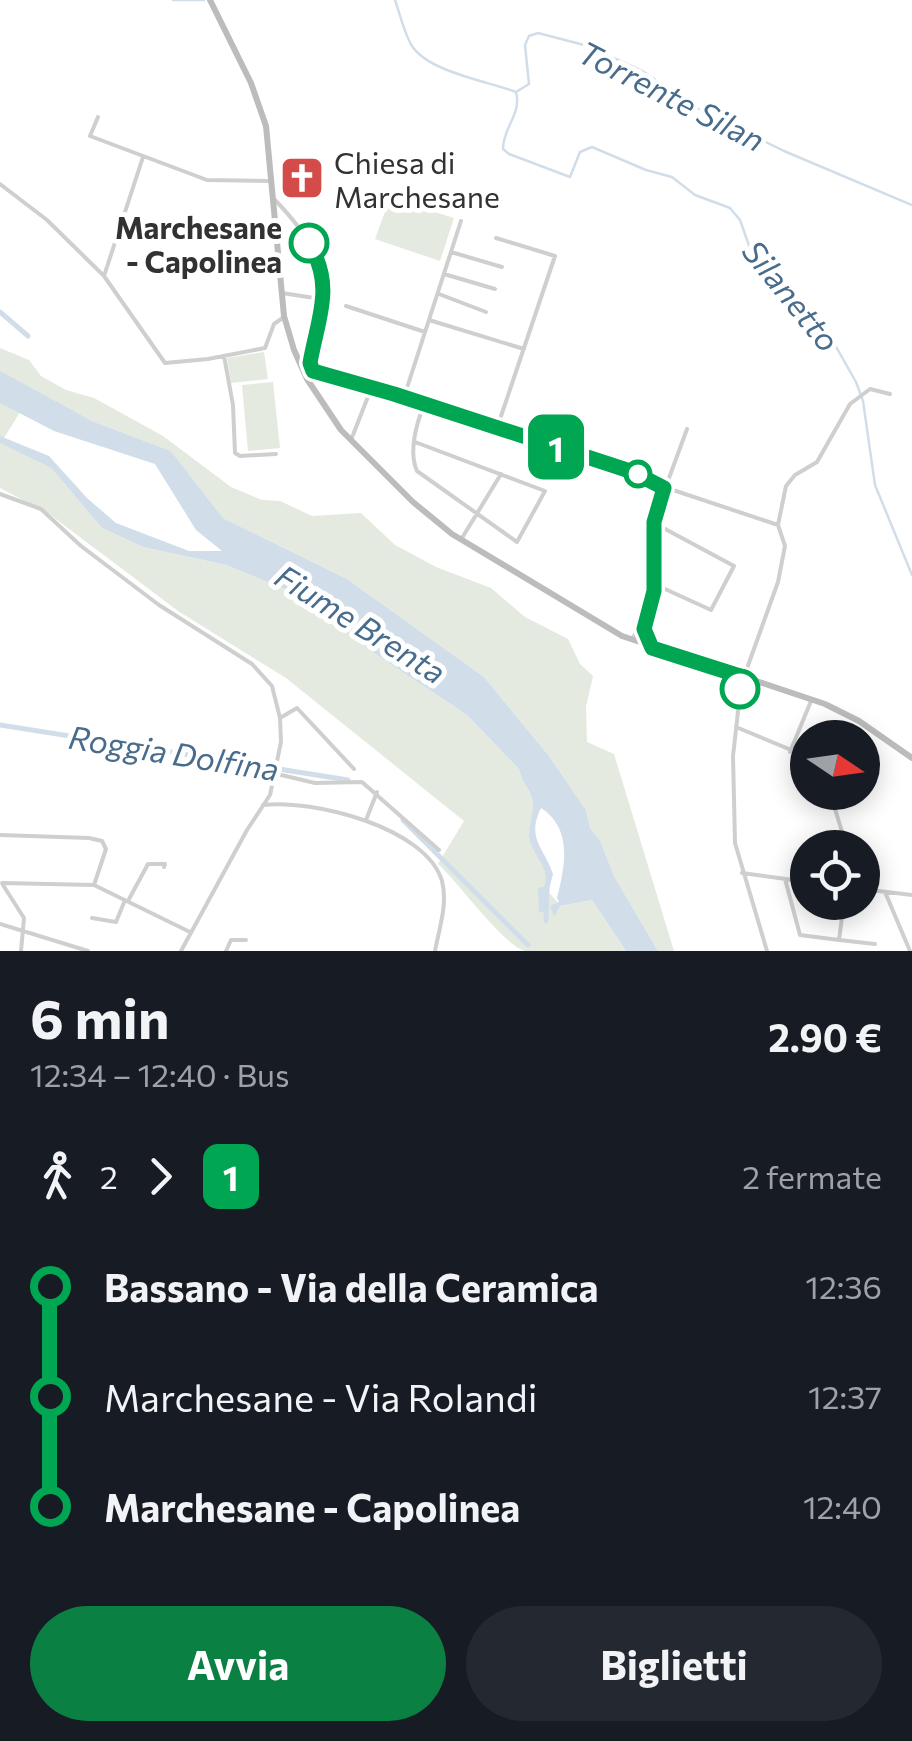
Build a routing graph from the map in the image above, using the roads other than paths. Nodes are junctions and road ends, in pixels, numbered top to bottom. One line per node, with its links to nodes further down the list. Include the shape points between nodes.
1 (210, 0): 4 (main road, via 260,105)
2 (98, 116): 3 (street, via 90,136)
3 (143, 156): 4 (street, via 207,180); 12 (street)
4 (272, 180): 6 (main road)
5 (0, 184): 12 (street)
6 (274, 200): 14 (main road); 16 (street, via 317,257)
7 (461, 221): 9 (street)
8 (496, 238): 22 (street, via 555,256)
9 (451, 252): 10 (street); 11 (street)
10 (502, 268)
11 (444, 274): 13 (street); 15 (street)
12 (104, 276): 23 (street, via 165,363)
13 (496, 289)
14 (282, 293): 16 (street); 19 (main road)
15 (438, 294): 18 (street); 20 (street)
16 (324, 300): 24 (street)
17 (346, 306): 21 (street)
18 (486, 312)
19 (284, 316): 23 (street, via 264,348); 27 (main road)
20 (429, 320): 21 (street); 22 (street)
21 (425, 332): 28 (street)
22 (524, 349): 30 (street)
23 (224, 356): 34 (street, via 235,453)
24 (313, 371): 25 (street); 27 (street)
25 (372, 387): 28 (street); 32 (street)
26 (890, 394): 40 (street, via 860,394 817,462 786,486)
27 (318, 396): 32 (main road)
28 (404, 397): 29 (street)
29 (424, 404): 30 (street); 33 (street)
30 (497, 428): 36 (street)
31 (687, 429): 36 (street)
32 (352, 440): 41 (main road)
33 (415, 442): 35 (street); 38 (street, via 416,471)
34 (276, 454)
35 (501, 474): 38 (street); 38 (street, via 545,491 518,542)
36 (664, 488): 39 (street); 40 (street)
37 (0, 494): 49 (street, via 40,509 159,605 252,664 272,686)
38 (477, 514): 41 (street)
39 (654, 522): 42 (street); 42 (street, via 734,566 711,610)
40 (778, 526): 47 (street, via 785,546 781,570)
41 (462, 539): 45 (main road)
42 (654, 584): 43 (street)
43 (650, 604): 44 (street); 45 (street)
44 (644, 629): 45 (street); 46 (street)
45 (633, 641): 46 (main road)
46 (652, 648): 47 (main road)
47 (743, 677): 48 (main road); 51 (street)
48 (812, 699): 50 (street); 53 (main road)
49 (280, 718): 54 (street, via 297,708); 55 (street)
50 (803, 720)
51 (736, 727): 52 (street); 64 (street, via 735,842)
52 (790, 752)
53 (912, 758)
54 (354, 769)
55 (277, 770): 56 (street, via 315,783 362,782); 57 (street)
56 (377, 792): 60 (street); 62 (street)
57 (268, 798): 58 (street); 59 (street)
58 (280, 803): 59 (street); 60 (street)
59 (263, 805): 77 (street)
60 (366, 822): 85 (street, via 414,846 438,872 444,906)
61 (0, 835): 68 (street, via 99,839 106,848)
62 (439, 850)
63 (164, 867): 72 (street, via 148,864)
64 (742, 873): 65 (street); 86 (street)
65 (786, 878): 66 (street); 79 (street, via 800,935)
66 (790, 879)
67 (1, 882): 68 (street); 76 (street, via 22,912)
68 (94, 885): 72 (street)
69 (880, 891): 70 (street)
70 (884, 892): 71 (street); 87 (street)
71 (912, 895)
72 (126, 900): 73 (street, via 116,922); 77 (street)
73 (92, 918)
74 (842, 920): 79 (street)
75 (0, 924): 76 (street)
76 (24, 931): 81 (street); 82 (street)
77 (190, 932): 83 (street)
78 (246, 940): 84 (street, via 231,940)
79 (839, 940): 80 (street)
80 (875, 944)
81 (21, 951)
82 (88, 951)
83 (182, 951)
84 (226, 951)
85 (435, 951)
86 (766, 951)
87 (910, 951)

